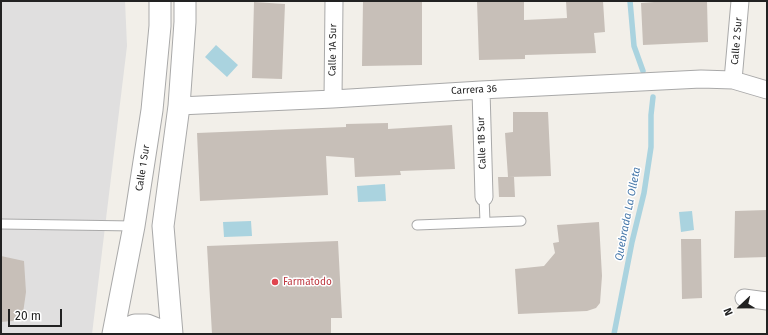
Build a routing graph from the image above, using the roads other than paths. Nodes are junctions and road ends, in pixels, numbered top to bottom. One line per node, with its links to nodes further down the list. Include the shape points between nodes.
1 (160, 1): 15 (street, Calle 1 Sur, via 152,110)
2 (185, 1): 9 (street)
3 (334, 1): 8 (street, Calle 1A Sur)
4 (740, 1): 5 (street, Calle 2 Sur)
5 (734, 80): 6 (street, Carrera 36, via 701,79); 7 (street, Carrera 36)
6 (481, 90): 8 (street, Carrera 36); 10 (street, Calle 1B Sur)
7 (767, 90)
8 (333, 99): 9 (street, Carrera 36)
9 (179, 106): 21 (street, via 163,226)
10 (484, 197): 12 (lane)
11 (521, 221): 12 (lane)
12 (485, 222): 14 (lane)
13 (1, 224): 15 (lane)
14 (417, 225)
15 (134, 226): 18 (street, Calle 1 Sur)
16 (744, 298): 17 (street)
17 (767, 301)
18 (113, 334)
19 (118, 334): 20 (street, via 135,325 147,325)
20 (164, 334)
21 (172, 334)

